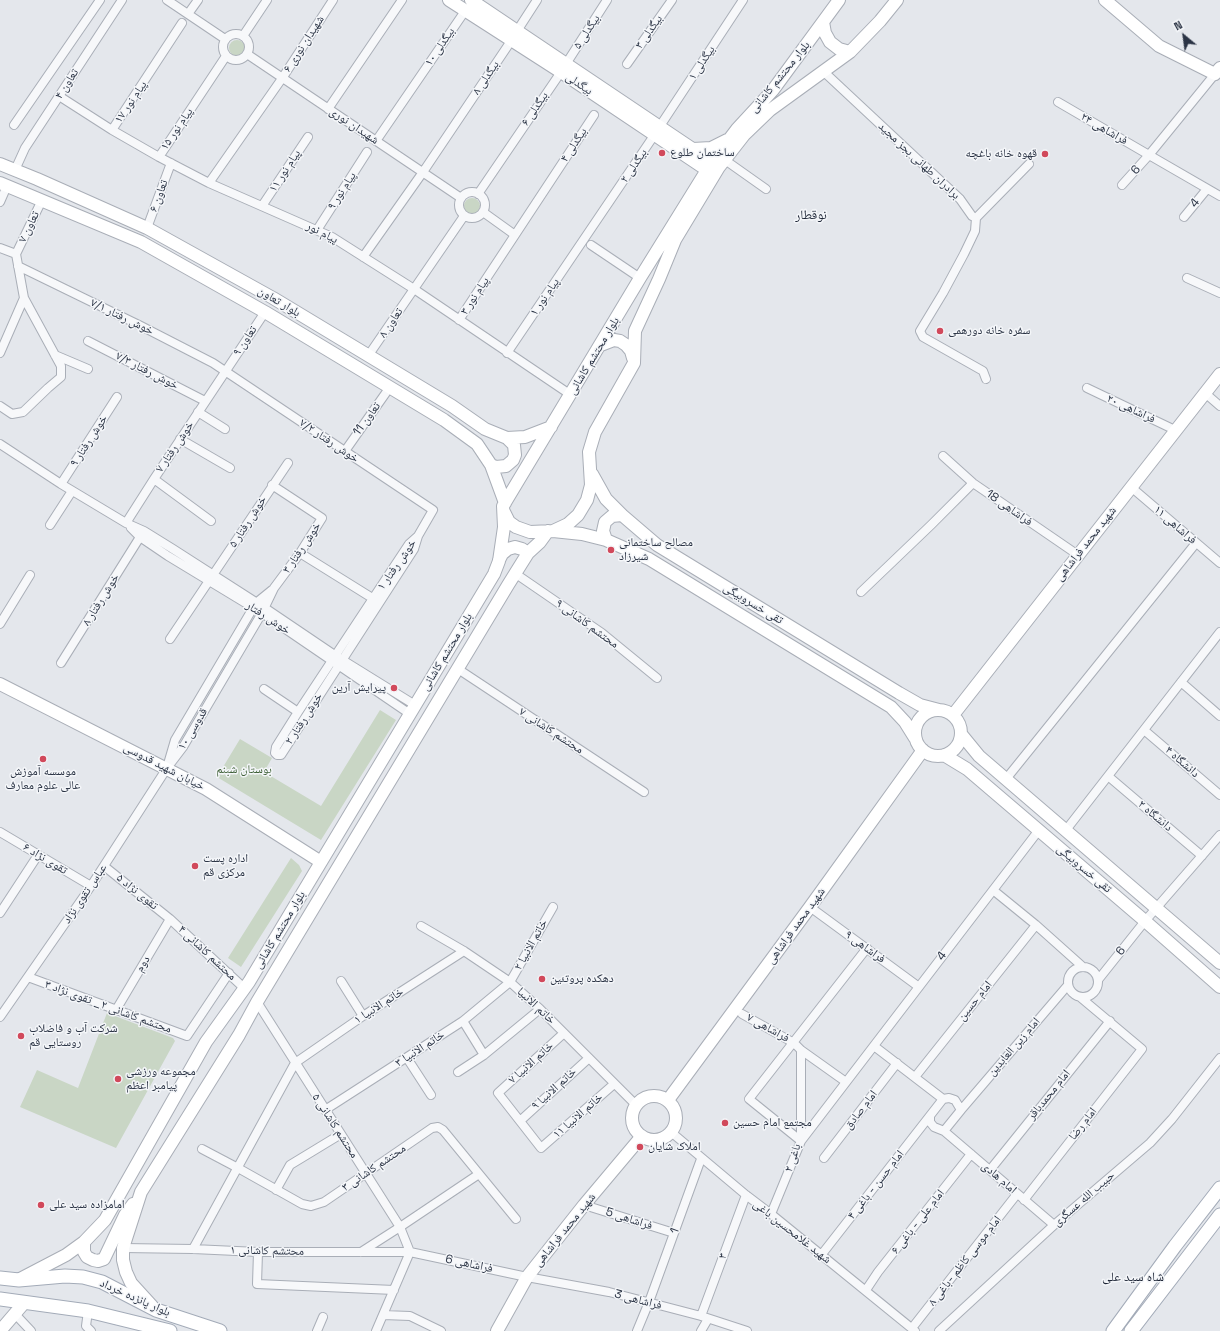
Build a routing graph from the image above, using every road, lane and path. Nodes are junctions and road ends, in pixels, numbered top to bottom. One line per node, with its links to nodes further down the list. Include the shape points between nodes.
1 (100, 0): 36 (street)
2 (122, 0): 32 (street, تعاون ۴)
3 (167, 0): 18 (street)
4 (198, 0): 18 (street)
5 (267, 0): 21 (street)
6 (333, 0): 31 (street, شهیدان نوری ۶)
7 (402, 0): 34 (street)
8 (448, 0): 17 (main road, بیگدلی)
9 (472, 0): 17 (main road); 22 (main road, بیگدلی)
10 (537, 0): 22 (street, بیگدلی ۸)
11 (607, 0): 28 (street, بیگدلی ۵)
12 (672, 0): 27 (street, بیگدلی ۳)
13 (743, 0): 38 (street, بیگدلی ۱)
14 (839, 0): 19 (main road, بلوار محتشم کاشانی)
15 (897, 0): 24 (main road, بلوار محتشم کاشانی)
16 (1105, 0): 30 (main road, via 1159,46)
17 (465, 11): 22 (main road, بیگدلی); 41 (street, بیگدلی ۱۰)
18 (188, 14): 23 (street)
19 (823, 22): 24 (main road, via 824,33 830,42 839,49); 40 (main road, بلوار محتشم کاشانی, via 773,90)
20 (182, 23): 37 (street, پیام نور ۱۷)
21 (243, 36): 23 (street, via 236,33); 25 (street, via 249,43)
22 (514, 36): 28 (main road, بیگدلی); 52 (street, بیگدلی ۸)
23 (225, 39): 26 (street, via 223,47)
24 (850, 52): 29 (main road, بلوار محتشم کاشانی)
25 (247, 54): 26 (street, via 238,60); 31 (street, شهیدان نوری)
26 (226, 56): 45 (street, پیام نور ۱۵)
27 (627, 64)
28 (564, 68): 38 (main road, بیگدلی); 58 (street, بیگدلی ۶)
29 (822, 71): 46 (main road, بلوار محتشم کاشانی, via 770,110 744,135); 67 (street, برادران طهانی بجز مجید, via 960,199)
30 (1218, 71): 44 (street)
31 (282, 78): 34 (street, شهیدان نوری); 53 (street, شهیدان نوری ۶)
32 (58, 96): 37 (street, پیام نور); 51 (street, تعاون ۴, via 25,148)
33 (1058, 102): 44 (street, فراشاهی ۲۴)
34 (328, 108): 41 (street, شهیدان نوری)
35 (594, 115): 70 (street, بیگدلی ۴)
36 (14, 125)
37 (112, 130): 45 (street, پیام نور)
38 (658, 130): 42 (main road, بیگدلی); 50 (main road, بیگدلی); 71 (street, بیگدلی ۲)
39 (308, 137): 63 (street, پیام نور ۱۱)
40 (731, 137): 42 (main road, via 711,148); 50 (main road, بلوار محتشم کاشانی)
41 (376, 141): 52 (street, شهیدان نوری)
42 (693, 149): 50 (main road, بیگدلی)
43 (367, 152): 69 (street, پیام نور ۹)
44 (1149, 155): 55 (street, 6); 56 (street, فراشاهی ۲۴)
45 (159, 157): 48 (street, پیام نور)
46 (725, 160): 57 (street); 79 (main road, بلوار محتشم کاشانی, via 675,240)
47 (0, 164): 51 (main road, بلوار تعاون)
48 (171, 164): 53 (street, پیام نور); 68 (street, تعاون ۶)
49 (1029, 164): 67 (street)
50 (710, 166): 77 (main road, بلوار محتشم کاشانی)
51 (15, 170): 54 (main road); 68 (main road, بلوار تعاون)
52 (423, 172): 60 (street, شهیدان نوری); 75 (street, بیگدلی ۸)
53 (209, 183): 63 (street, پیام نور)
54 (4, 184): 61 (main road, بلوار تعاون); 62 (street)
55 (1122, 185)
56 (1207, 189): 59 (street, فراشاهی ۲۴); 66 (street, 4)
57 (766, 190)
58 (478, 194): 60 (street, via 472,192); 64 (street, via 483,198)
59 (1220, 196)
60 (461, 198): 65 (street, via 458,206)
61 (42, 200): 74 (street, تعاون ۷); 83 (main road, بلوار تعاون, via 141,242)
62 (0, 202)
63 (262, 206): 69 (street, پیام نور)
64 (483, 212): 65 (street, via 474,218); 70 (street)
65 (464, 216): 80 (street, تعاون ۸)
66 (1184, 217)
67 (976, 218): 95 (street, via 975,231 964,254 920,331 922,336 983,371)
68 (147, 228): 90 (main road, بلوار تعاون, via 273,298)
69 (317, 230): 75 (street, پیام نور)
70 (515, 235): 84 (street, پیام نور ۳)
71 (583, 241): 88 (street, پیام نور ۱)
72 (591, 246): 77 (street)
73 (0, 248): 74 (street)
74 (16, 254): 76 (street)
75 (363, 257): 80 (street, پیام نور)
76 (18, 266): 82 (street); 93 (street, خوش رفتار ۷/۱)
77 (642, 274): 79 (main road, via 652,268 658,273); 86 (main road, بلوار محتشم کاشانی)
78 (1187, 278): 81 (street)
79 (659, 279): 91 (main road, بلوار محتشم کاشانی, via 635,331)
80 (414, 289): 84 (street, پیام نور); 90 (street, تعاون ۸)
81 (1220, 294)
82 (24, 298): 87 (street); 89 (street)
83 (265, 312): 93 (street, تعاون ۹); 96 (main road, بلوار تعاون)
84 (460, 320): 88 (street, پیام نور)
85 (88, 341): 101 (street, خوش رفتار ۷/۳)
86 (601, 345): 91 (main road, via 614,340 620,341 631,351); 99 (main road, بلوار محتشم کاشانی)
87 (0, 353)
88 (507, 353): 99 (street, پیام نور)
89 (55, 355): 92 (street); 102 (street, via 61,366 61,377 23,412 12,414)
90 (368, 356): 108 (main road, بلوار تعاون, via 452,406 485,429)
91 (634, 363): 116 (main road, بلوار محتشم کاشانی, via 595,432 589,452)
92 (88, 369)
93 (226, 371): 101 (street, خوش رفتار ۷); 111 (street, خوش رفتار ۷/۲)
94 (1220, 374): 98 (main road, شهید محمد فراشاهی)
95 (986, 379)
96 (390, 388): 111 (street, تعاون 11); 114 (main road, بلوار تعاون, via 444,420 477,444)
97 (1087, 388): 107 (street, فراشاهی ۲۰)
98 (1205, 393): 103 (street); 107 (main road, شهید محمد فراشاهی)
99 (571, 395): 105 (main road, بلوار محتشم کاشانی)
100 (117, 397): 119 (street, خوش رفتار ۹)
101 (205, 401): 104 (street, خوش رفتار ۷)
102 (0, 406)
103 (1220, 406)
104 (198, 412): 106 (street); 109 (street, خوش رفتار ۷)
105 (551, 427): 108 (main road, بلوار تعاون, via 525,437); 123 (main road, بلوار محتشم کاشانی)
106 (225, 430)
107 (1175, 430): 121 (main road, شهید محمد فراشاهی)
108 (506, 438): 114 (main road, via 514,445 513,460 506,466)
109 (180, 439): 115 (street); 117 (street, خوش رفتار ۷)
110 (0, 444): 119 (street, خوش رفتار)
111 (345, 451): 124 (street, خوش رفتار ۷/۲)
112 (943, 456): 118 (street, فراشاهی 18)
113 (288, 463): 120 (street, خوش رفتار ۵)
114 (491, 465): 123 (main road, بلوار تعاون)
115 (230, 468)
116 (589, 470): 125 (main road, تقی خسروبیگی, via 606,499); 129 (main road, بلوار محتشم کاشانی, via 591,485 587,500 578,515 568,524)
117 (154, 479): 126 (street); 127 (street, خوش رفتار ۷)
118 (972, 483): 135 (street, فراشاهی 18); 142 (street)
119 (61, 484): 122 (street, خوش رفتار)
120 (272, 485): 133 (street, خوش رفتار ۳, via 322,518); 140 (street, خوش رفتار ۵)
121 (1131, 487): 132 (street, فراشاهی ۱۱); 135 (main road, شهید محمد فراشاهی)
122 (72, 490): 127 (street, خوش رفتار); 128 (street)
123 (504, 505): 129 (main road, تقی خسروبیگی, via 505,516 516,527 530,532); 136 (main road, بلوار محتشم کاشانی)
124 (433, 510): 143 (street, خوش رفتار ۱, via 418,536 414,549)
125 (622, 515): 131 (main road, via 612,516 605,522 603,532); 157 (main road, تقی خسروبیگی, via 663,549 899,693 920,705)
126 (211, 521)
127 (126, 523): 130 (street, خوش رفتار); 140 (street, خوش رفتار, via 144,531)
128 (50, 525)
129 (550, 531): 131 (main road, تقی خسروبیگی, via 582,534); 134 (main road, بلوار محتشم کاشانی)
130 (140, 537): 140 (street, خوش رفتار); 150 (street, خوش رفتار ۸)
131 (606, 540): 163 (main road, تقی خسروبیگی, via 649,559 891,707)
132 (1196, 543): 137 (street, فراشاهی ۱۱); 168 (street)
133 (300, 553): 141 (street, خوش رفتار ۳); 143 (street)
134 (528, 554): 136 (main road, via 515,547 508,549); 138 (main road, بلوار محتشم کاشانی)
135 (1078, 555): 159 (main road, شهید محمد فراشاهی)
136 (499, 560): 156 (main road, بلوار محتشم کاشانی, via 494,574)
137 (1220, 563)
138 (516, 574): 151 (main road, بلوار محتشم کاشانی); 152 (street, محتشم کاشانی ۹, via 602,633)
139 (30, 575): 146 (street)
140 (211, 578): 144 (street, خوش رفتار); 148 (street, خوش رفتار ۵)
141 (274, 588): 144 (street, قدوسی ۱۰); 145 (street, قدوسی ۱۰)
142 (861, 592)
143 (377, 600): 149 (street, خوش رفتار ۱)
144 (254, 605): 145 (street, خوش رفتار); 166 (street, قدوسی ۱۰, via 175,740)
145 (263, 610): 149 (street, خوش رفتار); 166 (street, قدوسی ۱۰, via 183,747)
146 (0, 624)
147 (1219, 636): 153 (street)
148 (170, 639)
149 (337, 660): 156 (street, خوش رفتار); 158 (street, خوش رفتار ۲); 158 (street, خوش رفتار ۲, via 281,755 276,755 276,747)
150 (61, 663)
151 (458, 669): 169 (street, محتشم کاشانی ۷); 203 (main road, بلوار محتشم کاشانی)
152 (656, 678)
153 (1181, 682): 160 (street); 161 (street)
154 (0, 684): 166 (main road, خیابان شهید قدوسی)
155 (264, 689): 158 (street)
156 (412, 709): 177 (main road, بلوار محتشم کاشانی)
157 (939, 710): 159 (main road); 163 (main road, via 932,710 920,718 916,724)
158 (298, 712)
159 (953, 715): 162 (main road)
160 (1220, 716)
161 (1144, 730): 167 (street); 170 (street, دانشگاه ۴)
162 (961, 734): 165 (main road, via 956,748); 168 (main road, تقی خسروبیگی, via 979,756)
163 (915, 738): 164 (main road)
164 (923, 750): 165 (main road, via 936,756); 182 (main road, شهید محمد فراشاهی)
165 (944, 755): 171 (main road, تقی خسروبیگی, via 967,769)
166 (167, 768): 177 (main road, خیابان شهید قدوسی, via 206,788); 178 (street, عباس تقوی نژاد)
167 (1108, 776): 172 (street); 176 (street, دانشگاه ۲)
168 (1006, 779): 172 (main road, تقی خسروبیگی)
169 (644, 792)
170 (1220, 795)
171 (1038, 830): 180 (street, 4); 186 (main road, تقی خسروبیگی)
172 (1066, 830): 183 (main road, تقی خسروبیگی)
173 (0, 832): 175 (street, تقوی نژاد ۶)
174 (1220, 835): 176 (street, 6)
175 (38, 855): 179 (street, تقوی نژاد ۶); 184 (street)
176 (1202, 856): 183 (street, 6)
177 (321, 862): 201 (main road, بلوار محتشم کاشانی)
178 (104, 866): 179 (street, عباس تقوی نژاد); 185 (street, تقوی نژاد ۵)
179 (91, 886): 194 (street, عباس تقوی نژاد)
180 (993, 890): 187 (street); 199 (street, 4)
181 (552, 907): 197 (street, خاتم الانبیا ۲)
182 (810, 907): 189 (street, فراشاهی ۹); 227 (main road, شهید محمد فراشاهی)
183 (1156, 908): 186 (street, 6); 191 (main road, تقی خسروبیگی)
184 (0, 913)
185 (170, 919): 193 (street, محتشم کاشانی ۴); 205 (street, دوم)
186 (1145, 921): 195 (street, 6); 200 (main road, تقی خسروبیگی)
187 (1036, 925): 192 (street); 222 (street, امام حسین)
188 (421, 926): 190 (street, خاتم الانبیا)
189 (867, 948): 199 (street, فراشاهی ۹); 212 (street)
190 (464, 951): 197 (street, خاتم الانبیا); 207 (street, خاتم الانبیا ۱)
191 (1220, 963)
192 (1083, 967): 195 (street, via 1096,974); 198 (street, via 1069,976)
193 (229, 973): 201 (street, محتشم کاشانی ۴); 205 (street, محتشم کاشانی ۲_ تقوی نژاد ۳, via 187,1036)
194 (28, 977): 205 (street, محتشم کاشانی ۲_ تقوی نژاد ۳); 208 (street, عباس تقوی نژاد)
195 (1098, 980): 202 (street, via 1096,989 1090,996)
196 (341, 981): 207 (street)
197 (510, 982): 204 (street, خاتم الانبیا); 209 (street, خاتم الانبیا ۳)
198 (1068, 985): 202 (street, via 1072,993); 230 (street, امام زین العابدین)
199 (919, 987): 213 (street, 4)
200 (1220, 987)
201 (244, 988): 259 (main road, بلوار محتشم کاشانی, via 206,1042 105,1220)
202 (1080, 998): 210 (street)
203 (257, 1002): 219 (street, محتشم کاشانی ۵); 248 (main road, بلوار محتشم کاشانی)
204 (540, 1009): 211 (street, خاتم الانبیا); 215 (street)
205 (116, 1010)
206 (742, 1014): 212 (street, فراشاهی ۷)
207 (363, 1016): 219 (street, خاتم الانبیا ۱)
208 (0, 1017)
209 (463, 1021): 215 (street); 216 (street, خاتم الانبیا ۳)
210 (1110, 1021): 243 (street, امام محمدباقر); 251 (street, امام رضا, via 1142,1049)
211 (564, 1033): 217 (street, خاتم الانبیا); 232 (street, خاتم الانبیا ۷, via 498,1093)
212 (794, 1042): 214 (street); 237 (street, باغی ۲, via 749,1099)
213 (874, 1046): 220 (street); 223 (street, 4)
214 (801, 1050): 223 (street); 237 (street)
215 (484, 1054): 221 (street)
216 (407, 1058): 225 (street); 229 (street, خاتم الانبیا ۳)
217 (589, 1058): 224 (street, خاتم الانبیا); 232 (street, خاتم الانبیا ۹)
218 (1220, 1058): 256 (street, حبیب الله عسگری, via 1172,1119 1150,1142)
219 (295, 1063): 229 (street, محتشم کاشانی ۵); 242 (street)
220 (897, 1063): 222 (street); 240 (street, امام صادق)
221 (458, 1072)
222 (914, 1077): 226 (street)
223 (846, 1082): 237 (street, 4)
224 (614, 1084): 228 (street, خاتم الانبیا); 232 (street, خاتم الانبیا ۱۱, via 541,1148)
225 (431, 1095)
226 (943, 1099): 230 (street, via 955,1100); 231 (street, امام حسن - باغی ۴)
227 (668, 1100): 228 (main road, via 660,1096 651,1096); 234 (main road, via 676,1115)
228 (636, 1105): 236 (main road, via 633,1122)
229 (325, 1110): 235 (street, محتشم کاشانی ۵)
230 (961, 1110): 233 (street, امام زین العابدین)
231 (930, 1117): 233 (street, امام هادی, via 934,1127); 265 (street, امام حسن - باغی ۴)
232 (520, 1120)
233 (944, 1131): 239 (street, امام هادی)
234 (671, 1132): 236 (main road, via 657,1139); 241 (street, شهید غلامحسین باغی)
235 (341, 1134): 244 (street, محتشم کاشانی ۵); 247 (street, via 290,1165)
236 (642, 1136): 252 (main road, شهید محمد فراشاهی)
237 (801, 1141): 253 (street, باغی ۲)
238 (202, 1149): 242 (street, محتشم کاشانی ۳)
239 (971, 1154): 243 (street, امام هادی); 270 (street, امام علی - باغی ۶)
240 (824, 1158)
241 (701, 1159): 250 (street, شهید غلامحسین باغی); 258 (street, 1)
242 (238, 1168): 247 (street, محتشم کاشانی ۳); 261 (street)
243 (990, 1170): 249 (street, امام هادی)
244 (366, 1173): 245 (street, محتشم کاشانی ۳, via 432,1128 438,1127); 247 (street, محتشم کاشانی ۳, via 324,1202 311,1206); 257 (street, محتشم کاشانی ۵)
245 (479, 1174): 255 (street, محتشم کاشانی ۳); 257 (street)
246 (1220, 1188): 294 (main road)
247 (276, 1190)
248 (141, 1192): 259 (main road, via 125,1215 104,1259 98,1261 87,1257); 260 (main road, بلوار محتشم کاشانی)
249 (1017, 1194): 251 (street, امام هادی); 280 (street, امام موسی کاظم -باغی ۸)
250 (746, 1196): 253 (street, شهید غلامحسین باغی); 279 (street, ۳)
251 (1024, 1200): 256 (street, امام هادی)
252 (584, 1205): 258 (street, فراشاهی 5); 266 (main road, شهید محمد فراشاهی)
253 (772, 1214): 265 (street, شهید غلامحسین باغی)
254 (1220, 1215): 295 (main road)
255 (516, 1219)
256 (1054, 1226): 293 (street, حبیب الله عسگری)
257 (400, 1227): 263 (street); 264 (street, محتشم کاشانی ۵)
258 (674, 1233): 273 (street, 1)
259 (84, 1242): 268 (main road, بلوار محتشم کاشانی, via 66,1256)
260 (123, 1248): 261 (street, محتشم کاشانی ۱); 274 (main road, بلوار محتشم کاشانی, via 123,1260 131,1283)
261 (193, 1248): 262 (street, محتشم کاشانی ۱)
262 (258, 1252): 263 (street, محتشم کاشانی ۱); 269 (street, via 257,1284)
263 (361, 1252): 264 (street, محتشم کاشانی ۱)
264 (410, 1252): 266 (street, فراشاهی 6); 269 (street)
265 (822, 1254): 270 (street, شهید غلامحسین باغی)
266 (527, 1277): 273 (street, فراشاهی 3); 289 (main road, شهید محمد فراشاهی)
267 (0, 1278): 268 (main road, بلوار پانزده خرداد)
268 (19, 1280): 274 (main road, بلوار پانزده خرداد, via 83,1277 102,1282)
269 (394, 1290): 277 (street)
270 (866, 1290): 280 (street, شهید غلامحسین باغی)
271 (0, 1299): 272 (main road, بلوار پانزده خرداد)
272 (24, 1302): 275 (main road, بلوار پانزده خرداد); 276 (main road)
273 (648, 1302): 279 (street, فراشاهی 3); 290 (street, 1)
274 (156, 1310): 285 (main road, بلوار پانزده خرداد)
275 (88, 1311): 283 (street, via 86,1326); 284 (main road, بلوار پانزده خرداد)
276 (15, 1314): 281 (main road); 282 (street)
277 (383, 1315): 287 (street); 288 (street, via 410,1316)
278 (323, 1317): 286 (street)
279 (704, 1318): 291 (street, ۳); 292 (street, فراشاهی 3)
280 (913, 1330)
281 (0, 1331)
282 (31, 1331)
283 (91, 1331)
284 (170, 1331)
285 (220, 1331)
286 (317, 1331)
287 (376, 1331)
288 (441, 1331)
289 (497, 1331)
290 (636, 1331)
291 (701, 1331)
292 (747, 1331)
293 (939, 1331)
294 (1113, 1331)
295 (1132, 1331)

